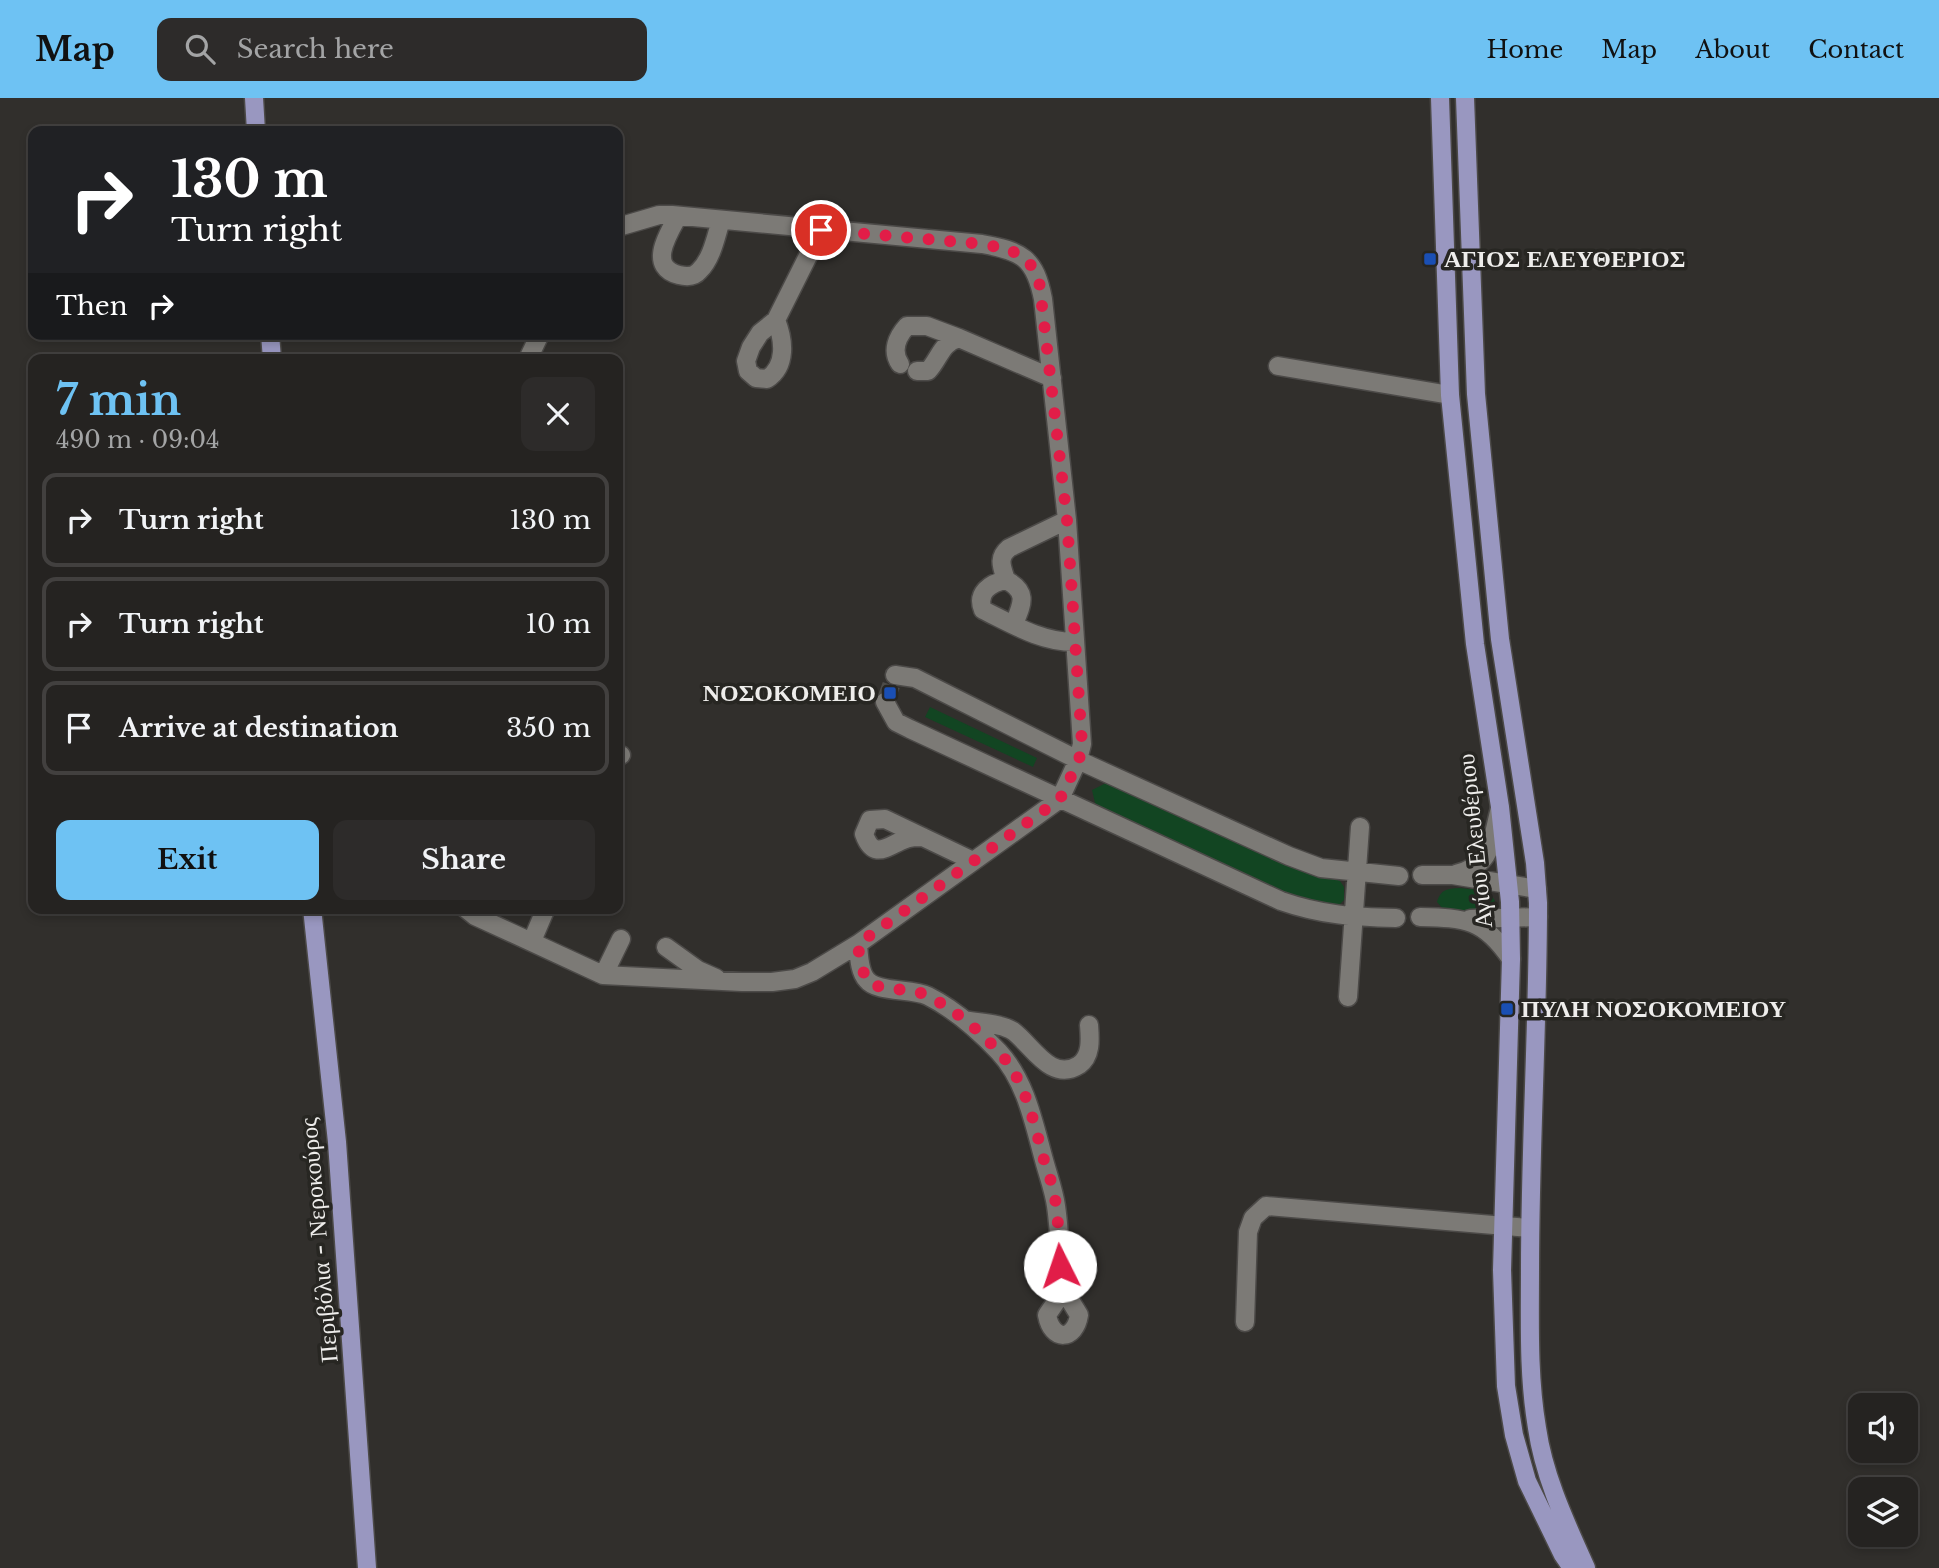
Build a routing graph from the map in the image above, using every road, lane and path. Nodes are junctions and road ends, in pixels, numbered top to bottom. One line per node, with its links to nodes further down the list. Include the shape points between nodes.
1 (254, 98): 4 (main road)
2 (1440, 98): 13 (main road, Αγίου Ελευθέριου)
3 (1465, 98): 31 (main road, via 1476,394 1500,639)
4 (256, 126)
5 (678, 216): 6 (lane); 6 (lane, via 661,254 669,271 679,275 698,273); 7 (lane, via 659,215)
6 (721, 220): 8 (lane)
7 (623, 226)
8 (821, 230): 9 (lane); 12 (lane, via 982,244 1028,260 1039,280)
9 (776, 320)
10 (959, 338): 10 (lane, via 943,347 928,371 908,367 896,357 896,344 907,326 928,326); 12 (lane)
11 (1278, 366): 13 (lane)
12 (1052, 378): 14 (lane)
13 (1450, 395): 22 (main road, Αγίου Ελευθέριου, via 1475,644)
14 (1067, 520): 15 (lane, via 1003,553 1000,563); 17 (lane)
15 (1006, 580): 16 (lane, via 1021,593); 16 (lane, via 985,590 981,603 983,610)
16 (1014, 624): 17 (lane, via 1045,638)
17 (1074, 642): 20 (lane, via 1082,744)
18 (895, 676): 20 (lane, via 915,678)
19 (884, 702): 21 (lane, via 896,722)
20 (1079, 760): 21 (lane); 26 (lane, via 1289,856 1321,868)
21 (1060, 799): 25 (lane); 35 (lane, via 1281,901 1309,911)
22 (1500, 807): 28 (lane, via 1485,860 1472,870); 30 (main road, Αγίου Ελευθέριου)
23 (1360, 827): 26 (lane)
24 (923, 837): 25 (lane)
25 (973, 860): 43 (lane)
26 (1357, 873): 29 (lane); 35 (lane)
27 (1422, 875): 28 (lane)
28 (1453, 875): 30 (lane)
29 (1399, 876)
30 (1508, 884): 31 (lane); 40 (main road, Αγίου Ελευθέριου)
31 (1537, 889): 37 (main road)
32 (314, 914): 55 (main road, Περιβόλια - Νεροκούρος, via 341,1183)
33 (479, 914): 42 (lane)
34 (543, 914): 42 (lane)
35 (1354, 917): 38 (lane); 48 (lane)
36 (1420, 917): 39 (lane)
37 (1538, 917): 40 (lane); 52 (main road)
38 (1396, 918)
39 (1460, 919): 40 (lane); 45 (lane, via 1485,928)
40 (1509, 919): 45 (main road, Αγίου Ελευθέριου)
41 (621, 939): 46 (lane)
42 (531, 941): 46 (lane)
43 (858, 944): 47 (lane, via 795,979); 49 (lane, via 867,981 927,995)
44 (666, 947): 47 (lane, via 698,970)
45 (1511, 958): 51 (main road, Αγίου Ελευθέριου)
46 (604, 974): 47 (lane)
47 (729, 981)
48 (1348, 997)
49 (965, 1020): 50 (lane, via 1012,1031 1061,1070 1084,1061 1090,1044); 53 (lane, via 1000,1053 1024,1093 1056,1204)
50 (1089, 1025)
51 (1503, 1226): 52 (lane); 54 (lane, via 1266,1206 1253,1218 1248,1232); 56 (main road, Αγίου Ελευθέριου, via 1503,1336 1514,1435 1527,1481)
52 (1529, 1228): 57 (main road, via 1529,1338 1536,1429 1547,1474)
53 (1062, 1287)
54 (1245, 1322)
55 (368, 1568)
56 (1572, 1568)
57 (1586, 1568)

